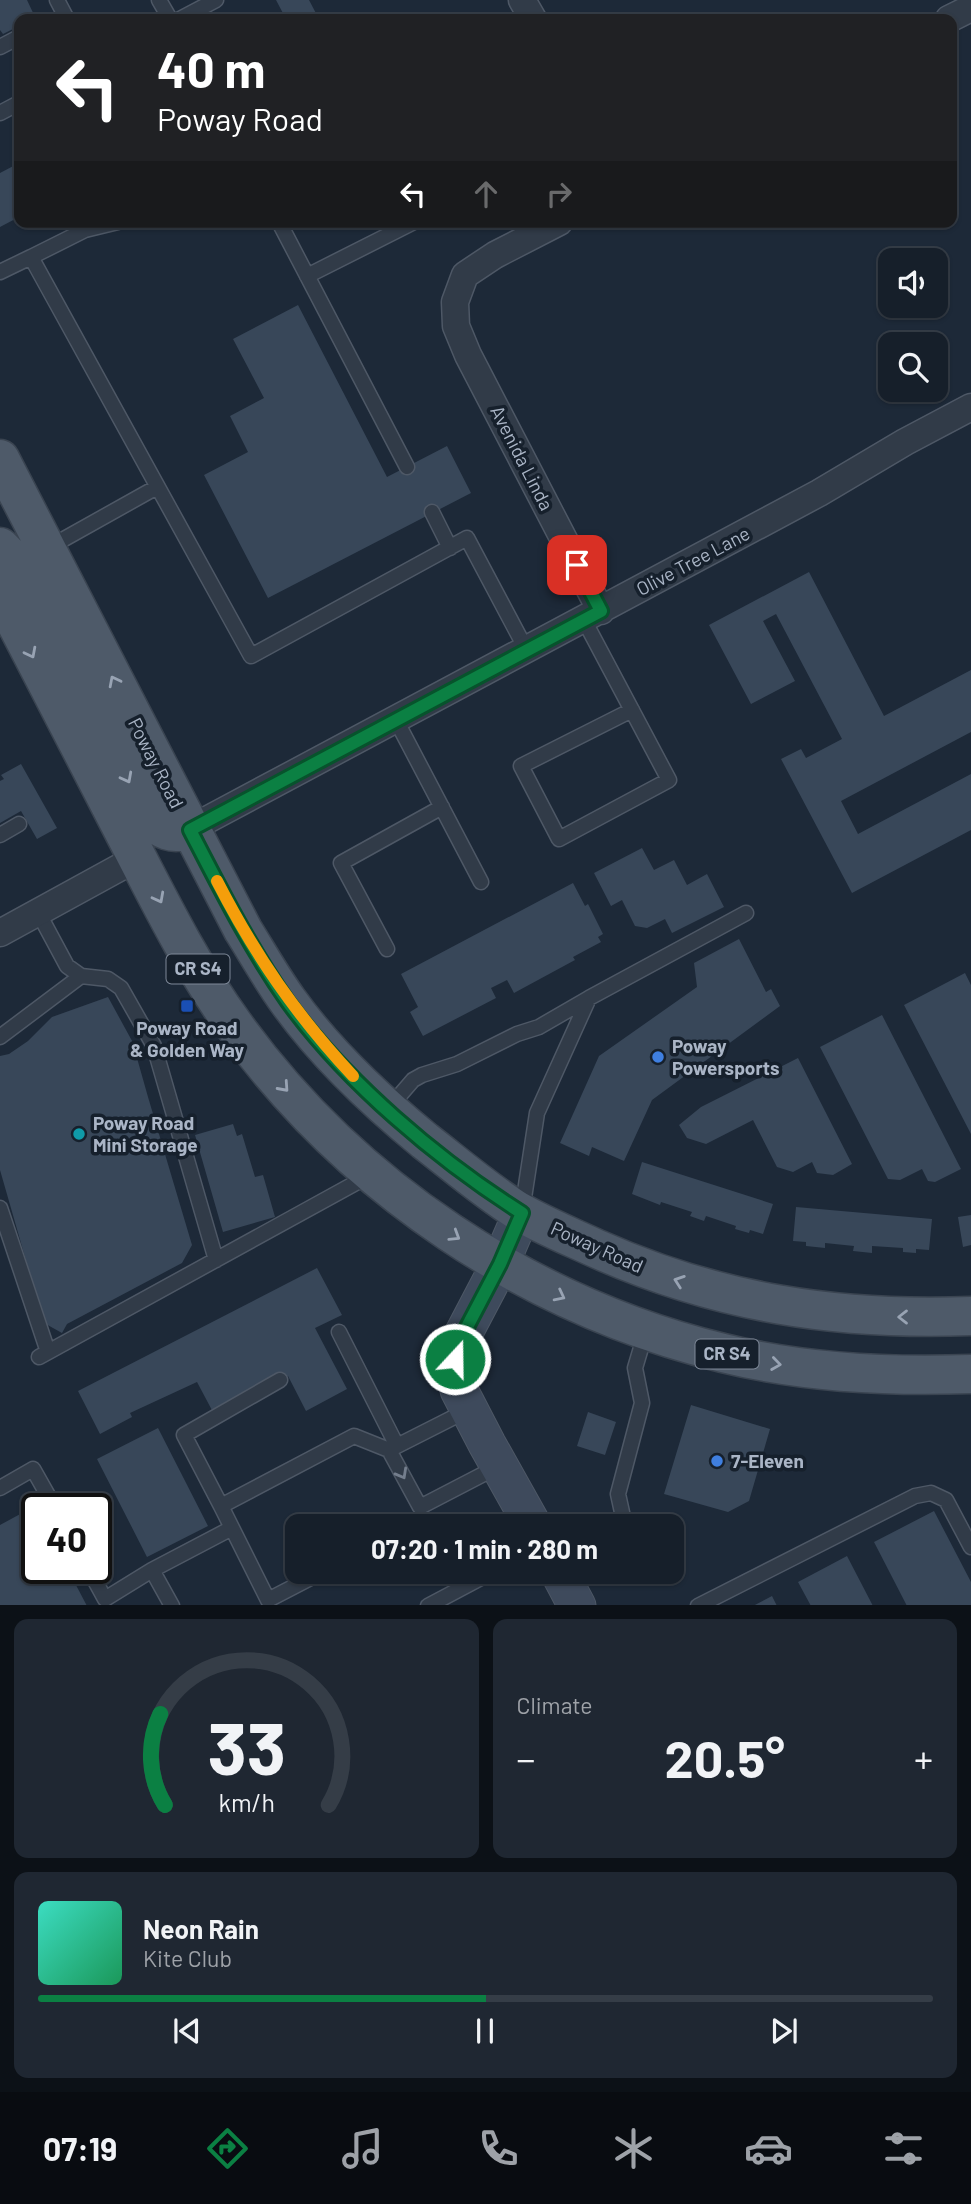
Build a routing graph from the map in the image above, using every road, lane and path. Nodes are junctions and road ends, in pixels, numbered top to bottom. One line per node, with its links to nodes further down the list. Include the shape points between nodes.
1 (216, 0): 2 (lane)
2 (189, 14)
3 (93, 228): 7 (lane)
4 (282, 228): 9 (lane)
5 (402, 228): 9 (lane)
6 (547, 228): 19 (street, Avenida Linda, via 466,275 455,302 456,326)
7 (31, 257): 8 (lane); 13 (lane)
8 (0, 272)
9 (307, 276): 12 (lane)
10 (971, 407): 19 (street, Olive Tree Lane)
11 (0, 458): 17 (main road, Poway Road / CR S4)
12 (407, 467)
13 (157, 487): 16 (lane, via 250,656); 17 (lane)
14 (432, 512): 16 (lane)
15 (0, 547): 25 (main road, one-way to 25, via 25,583 148,818 177,834)
16 (450, 548): 20 (lane, via 467,538)
17 (46, 549): 25 (main road, Poway Road / CR S4, one-way to 17)
18 (0, 592): 27 (main road, CR S4, one-way to 27)
19 (592, 616): 20 (street, Olive Tree Lane); 21 (lane)
20 (527, 651): 22 (street, Olive Tree Lane)
21 (632, 710): 21 (lane, via 669,780 559,839 521,766)
22 (396, 720): 23 (lane); 25 (street, Olive Tree Lane)
23 (442, 807): 28 (lane); 32 (lane, via 341,863)
24 (19, 824): 26 (lane)
25 (190, 830): 36 (main road, Poway Road / CR S4, via 243,930 289,1002)
26 (0, 835)
27 (137, 858): 29 (street); 36 (main road, via 161,851 173,858 247,981 298,1048 316,1067); 37 (main road, CR S4, one-way to 37, via 190,956 256,1054 302,1107)
28 (481, 882)
29 (38, 912): 31 (street); 33 (lane, via 66,966)
30 (746, 913): 34 (lane)
31 (0, 933)
32 (387, 949)
33 (81, 976): 35 (lane); 40 (lane, via 108,979 121,988 154,1046)
34 (589, 998): 36 (lane, via 539,1027); 39 (lane, via 537,1113)
35 (0, 1037)
36 (376, 1099): 39 (main road, Poway Road / CR S4, via 475,1181)
37 (373, 1174): 40 (lane); 41 (main road, CR S4, one-way to 41, via 447,1231)
38 (0, 1208): 40 (lane, via 43,1354)
39 (522, 1213): 41 (street); 42 (main road, Poway Road / CR S4, one-way to 39, via 832,1313 735,1297 636,1266)
40 (216, 1260)
41 (500, 1264): 43 (main road, CR S4, one-way to 43, via 568,1300); 47 (street, via 457,1346 456,1376)
42 (971, 1316)
43 (646, 1331): 45 (main road, CR S4, one-way to 45, via 722,1353 825,1371); 54 (lane, via 635,1368 642,1403 618,1494)
44 (339, 1332): 48 (lane)
45 (971, 1374)
46 (280, 1380): 52 (lane, via 184,1435)
47 (469, 1409): 48 (lane); 49 (street)
48 (393, 1448): 49 (lane, one-way to 49, via 420,1507); 52 (lane, via 354,1436)
49 (499, 1466): 53 (street)
50 (0, 1488): 51 (lane, via 33,1469)
51 (47, 1493)
52 (221, 1506): 55 (lane)
53 (526, 1514)
54 (622, 1514)
55 (232, 1528): 57 (lane); 59 (lane, via 268,1600)
56 (971, 1548): 64 (lane, via 946,1500 931,1493 915,1496)
57 (152, 1570): 61 (lane); 62 (lane)
58 (96, 1584): 61 (lane)
59 (299, 1584)
60 (469, 1584): 63 (lane)
61 (106, 1602)
62 (172, 1605)
63 (428, 1605)
64 (698, 1605)

